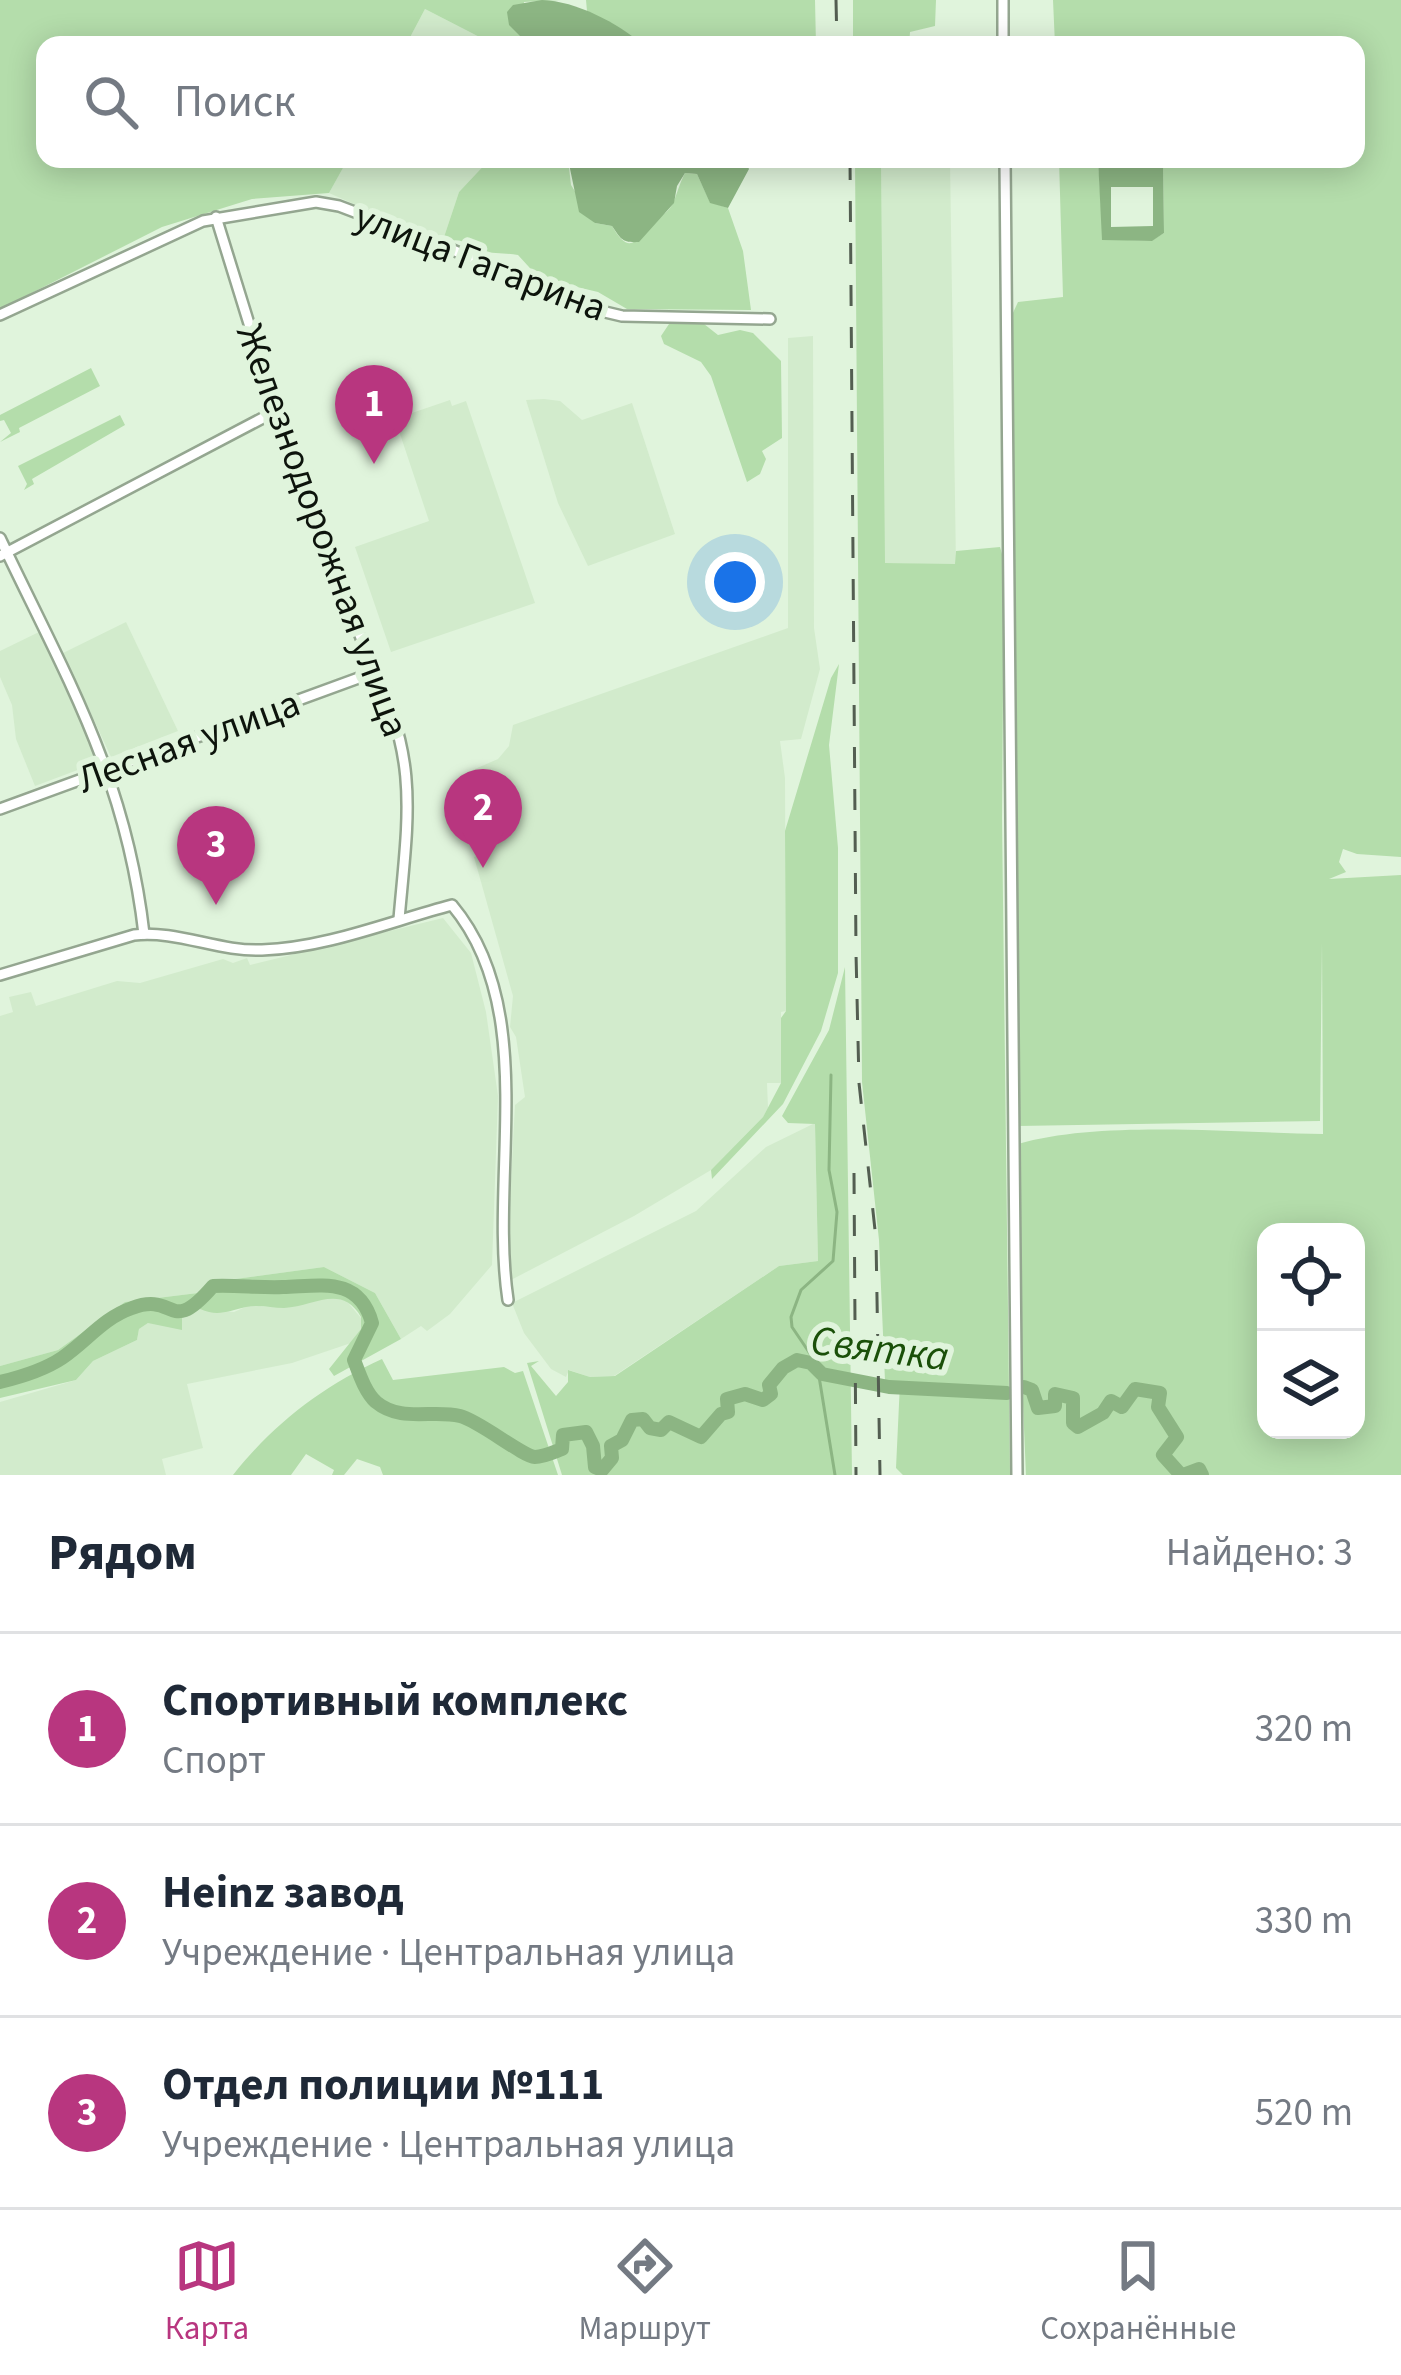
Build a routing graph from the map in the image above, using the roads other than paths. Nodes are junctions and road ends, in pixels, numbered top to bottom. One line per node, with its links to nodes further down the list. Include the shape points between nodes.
1 (1004, 0): 2 (street)
2 (1004, 36)
3 (1005, 168): 17 (street)
4 (216, 217): 5 (street, улица Гагарина); 6 (street, улица Гагарина, via 304,202 339,206 584,307 622,316); 7 (street, Железнодорожная улица)
5 (0, 315)
6 (770, 319)
7 (276, 411): 9 (street); 10 (street, Железнодорожная улица)
8 (0, 538): 9 (street)
9 (3, 554): 11 (street, via 46,626)
10 (375, 672): 11 (street, Лесная улица); 13 (street, Железнодорожная улица, via 409,780)
11 (109, 770): 12 (street, Лесная улица); 14 (street)
12 (0, 809)
13 (399, 919): 14 (street, via 259,951); 16 (street, via 452,905 487,960 506,1080 500,1250)
14 (144, 934): 15 (street)
15 (0, 975)
16 (508, 1300)
17 (1017, 1475)

